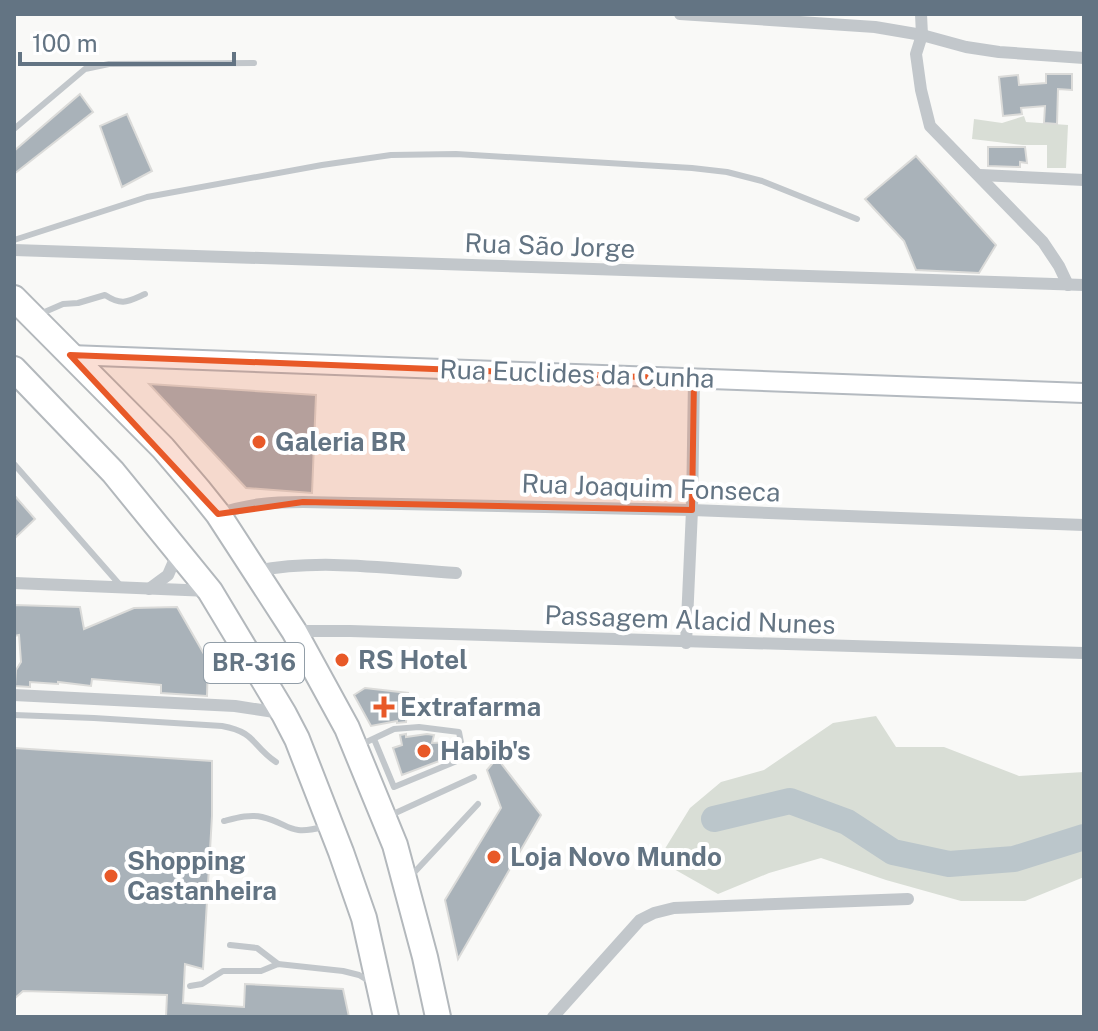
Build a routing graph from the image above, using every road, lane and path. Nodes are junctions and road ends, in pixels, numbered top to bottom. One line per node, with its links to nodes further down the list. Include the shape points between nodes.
1 (680, 14): 3 (street)
2 (921, 14): 3 (street)
3 (922, 35): 4 (street, via 966,47); 7 (street, via 916,54 930,126)
4 (1084, 58)
5 (254, 63): 6 (lane, via 109,64 85,69)
6 (14, 129)
7 (980, 175): 8 (street); 12 (street, via 1043,242)
8 (1084, 180)
9 (857, 219): 10 (lane, via 727,172 456,154 391,155 147,197)
10 (14, 240)
11 (14, 250): 12 (street, Rua São Jorge)
12 (1068, 285): 13 (street, Rua São Jorge)
13 (1084, 285)
14 (145, 294): 16 (lane, via 126,303 105,295)
15 (14, 298): 16 (highway, BR-316)
16 (33, 317): 17 (highway, BR-316)
17 (70, 355): 19 (street, Rua Euclides da Cunha); 23 (highway, BR-316, via 163,448)
18 (14, 369): 25 (highway, BR-316, via 113,472)
19 (694, 379): 20 (street, Rua Euclides da Cunha); 22 (street)
20 (1084, 393)
21 (14, 464): 29 (lane)
22 (692, 510): 23 (street, Rua Joaquim Fonseca, via 291,502 244,505); 24 (street, Rua Joaquim Fonseca); 33 (street)
23 (218, 514): 26 (highway, BR-316)
24 (1084, 525)
25 (178, 552): 30 (street, via 168,575); 31 (highway, BR-316)
26 (256, 571): 27 (street, via 321,565); 32 (highway, BR-316)
27 (456, 573)
28 (14, 583): 29 (street)
29 (122, 587): 30 (street)
30 (149, 589): 31 (street)
31 (210, 591): 36 (highway, BR-316)
32 (294, 631): 33 (street, Passagem Alacid Nunes); 38 (highway, BR-316, via 347,728)
33 (686, 643): 34 (street, Passagem Alacid Nunes)
34 (1084, 653)
35 (14, 695): 36 (street, via 235,706)
36 (284, 714): 44 (highway, BR-316)
37 (14, 715): 39 (lane, via 235,728)
38 (364, 743): 38 (lane, via 394,729 459,732 464,758 394,787); 42 (highway, BR-316)
39 (276, 762)
40 (474, 777): 42 (lane)
41 (478, 804): 45 (lane)
42 (384, 818): 45 (highway, BR-316)
43 (224, 821): 44 (lane, via 263,817 294,831)
44 (331, 825): 50 (highway, BR-316, via 364,918)
45 (405, 882): 52 (highway, BR-316)
46 (908, 899): 53 (street, via 654,913 640,920)
47 (230, 945): 48 (lane, via 257,948)
48 (278, 964): 49 (lane, via 261,971 223,971); 50 (lane, via 352,973)
49 (190, 986)
50 (379, 987): 51 (highway, BR-316)
51 (386, 1017)
52 (438, 1017)
53 (553, 1017)

